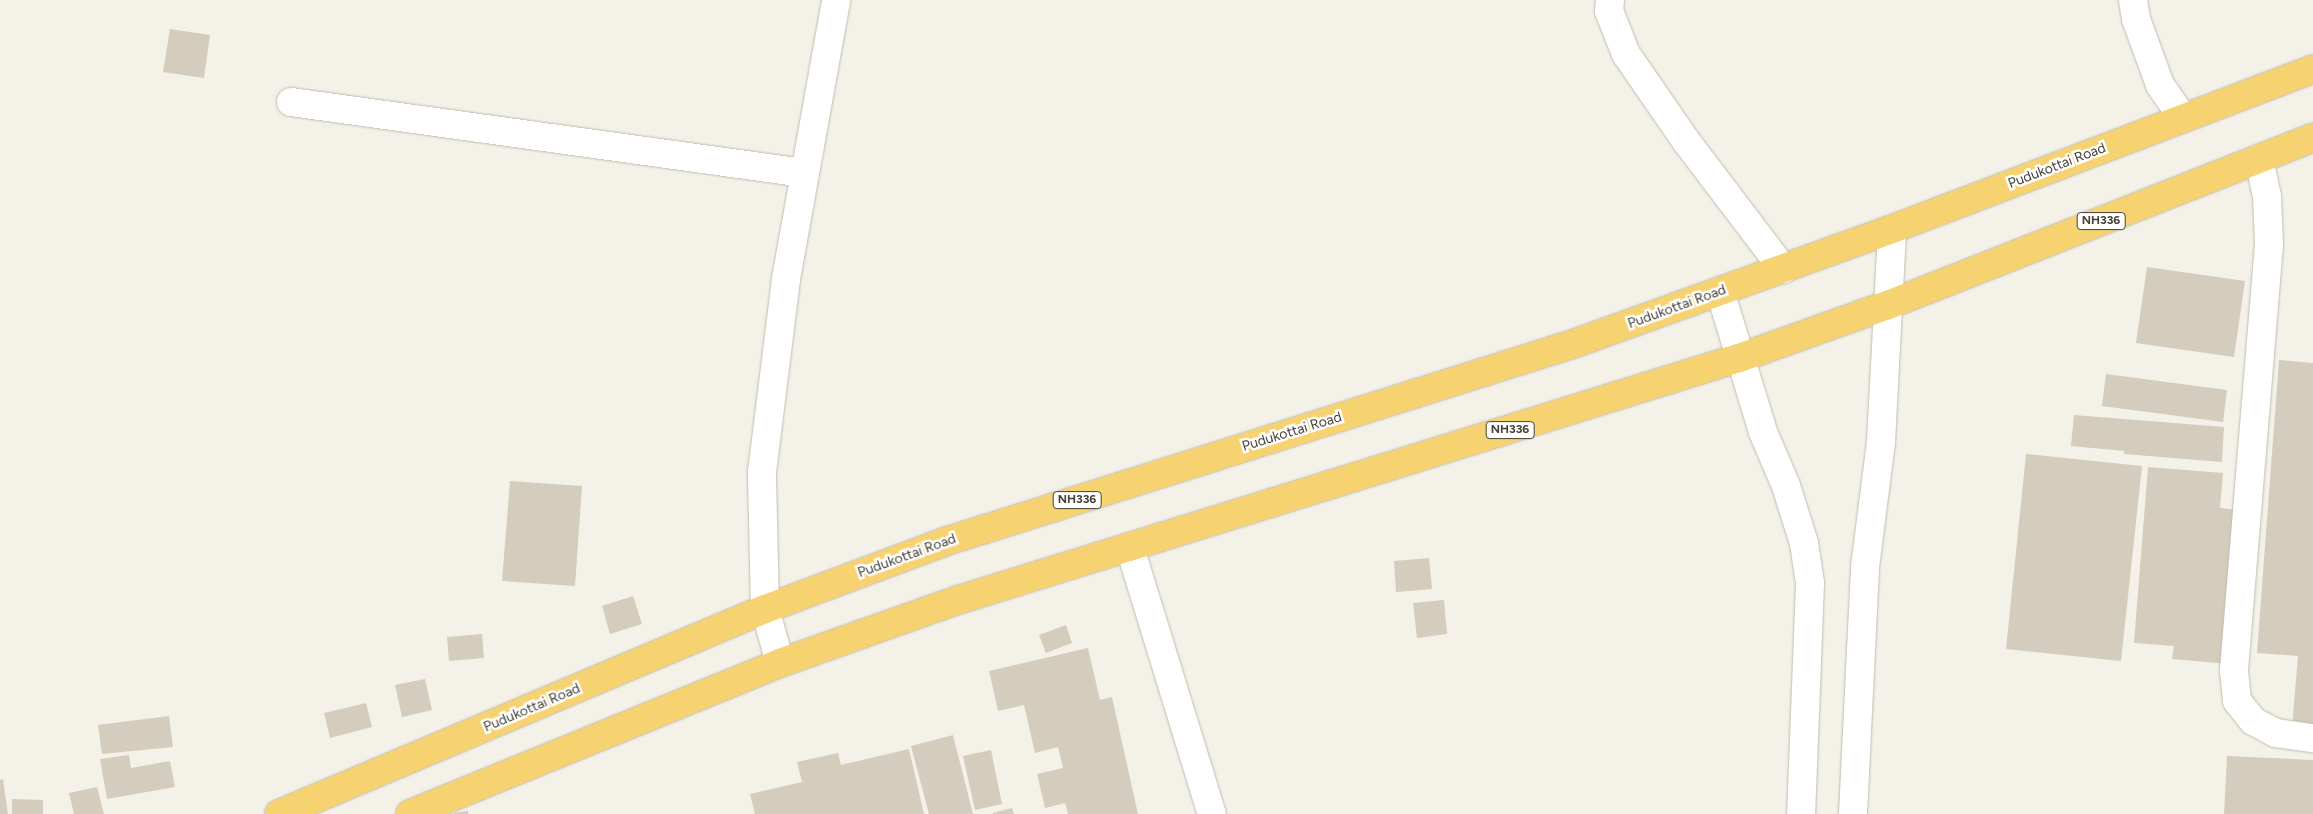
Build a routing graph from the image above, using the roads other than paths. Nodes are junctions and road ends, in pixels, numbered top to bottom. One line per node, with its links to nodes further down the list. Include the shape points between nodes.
1 (836, 0): 9 (street)
2 (1610, 0): 11 (street, via 1609,11 1626,54 1686,141)
3 (2133, 0): 6 (street, via 2136,19 2160,85)
4 (2313, 69): 6 (highway, Pudukottai Road / NH336)
5 (291, 102): 9 (street)
6 (2183, 118): 10 (highway, Pudukottai Road / NH336)
7 (2313, 138): 8 (highway, NH336)
8 (2259, 159): 13 (highway, NH336); 18 (street, via 2267,196 2269,244 2234,671 2237,701 2253,721 2276,734)
9 (804, 173): 16 (street, via 786,279 762,472)
10 (1892, 229): 11 (highway, Pudukottai Road / NH336); 13 (street)
11 (1783, 269): 12 (highway, Pudukottai Road / NH336)
12 (1720, 291): 14 (street); 16 (highway, Pudukottai Road / NH336, via 1573,344 947,541)
13 (1888, 305): 14 (highway, NH336); 23 (street, via 1881,442 1865,566)
14 (1739, 358): 15 (highway, NH336); 22 (street, via 1804,543 1810,583)
15 (1130, 548): 17 (highway, NH336, via 958,600); 21 (street)
16 (765, 609): 17 (street); 19 (highway, Pudukottai Road / NH336)
17 (780, 663): 20 (highway, NH336)
18 (2313, 738)
19 (279, 814)
20 (410, 814)
21 (1212, 814)
22 (1801, 814)
23 (1853, 814)

